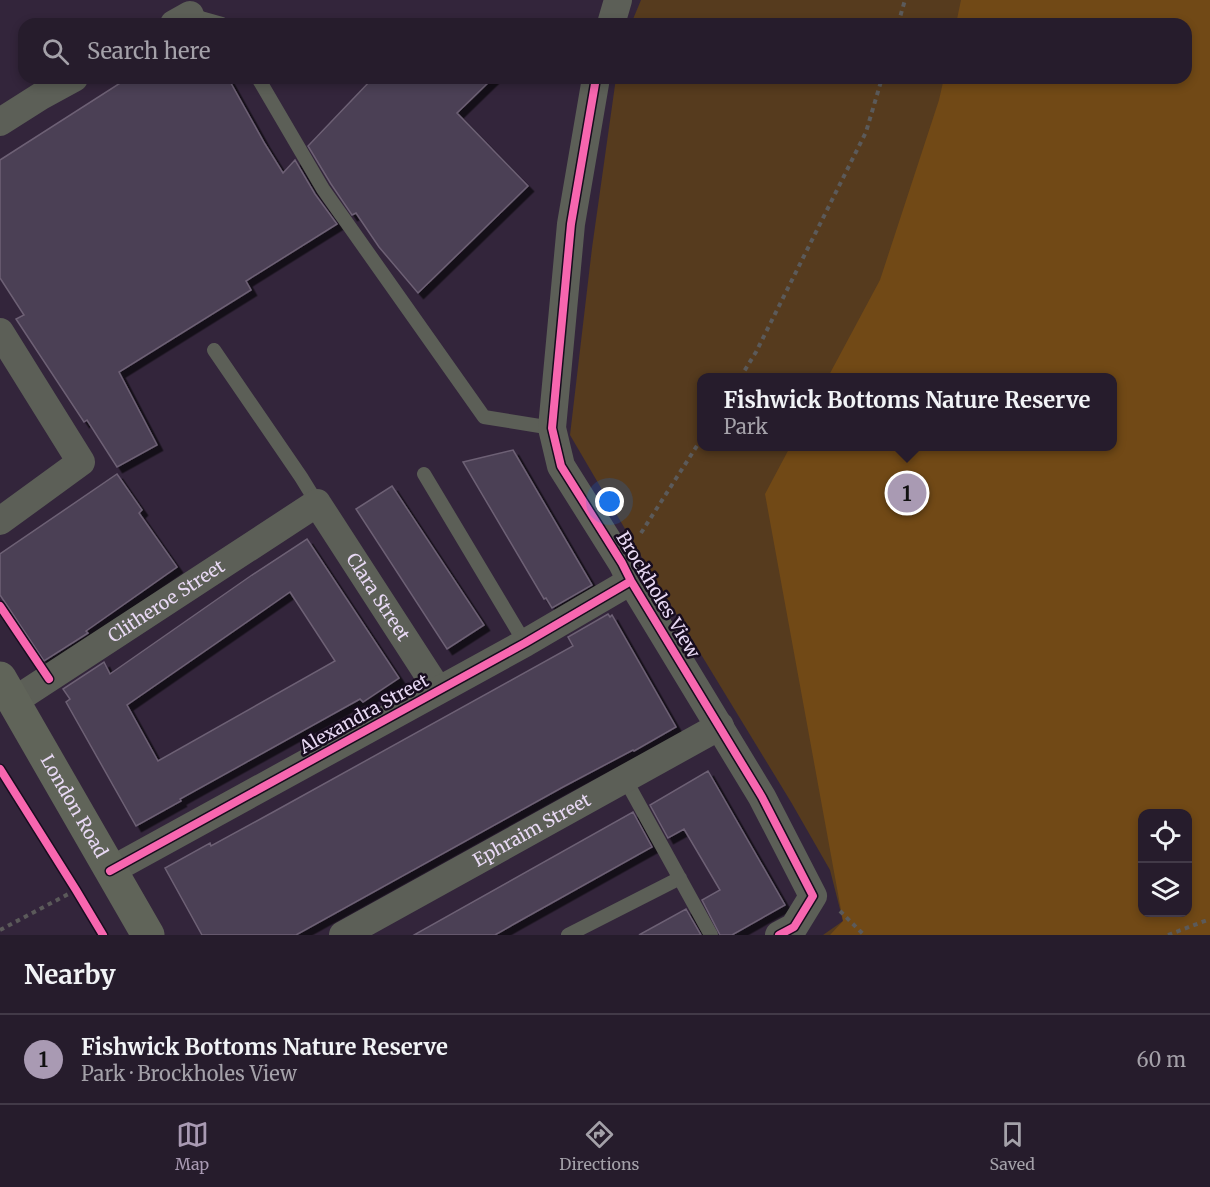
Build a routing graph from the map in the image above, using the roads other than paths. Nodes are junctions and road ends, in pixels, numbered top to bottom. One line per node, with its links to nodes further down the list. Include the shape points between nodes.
1 (618, 0): 2 (street)
2 (613, 18)
3 (63, 84): 6 (street)
4 (262, 84): 9 (lane, via 323,189 484,417)
5 (595, 84): 9 (street, Brockholes View, via 571,224)
6 (0, 122)
7 (0, 332): 12 (street, via 81,462)
8 (214, 350): 11 (lane)
9 (552, 428): 13 (street, Brockholes View, via 561,466)
10 (424, 474): 14 (lane)
11 (317, 503): 15 (street, Clitheroe Street); 16 (street, Clara Street)
12 (0, 521)
13 (627, 572): 14 (street, Alexandra Street); 17 (street, Brockholes View)
14 (525, 642): 16 (street, Alexandra Street)
15 (7, 689): 19 (highway, London Road)
16 (438, 690): 19 (street, Alexandra Street)
17 (720, 726): 18 (street, Ephraim Street); 25 (street, Brockholes View, via 762,796 813,896 794,927)
18 (625, 779): 20 (lane); 22 (street, Ephraim Street)
19 (110, 871): 21 (highway, London Road)
20 (680, 878): 23 (lane); 24 (lane)
21 (148, 935)
22 (343, 935)
23 (568, 935)
24 (711, 935)
25 (779, 935)

